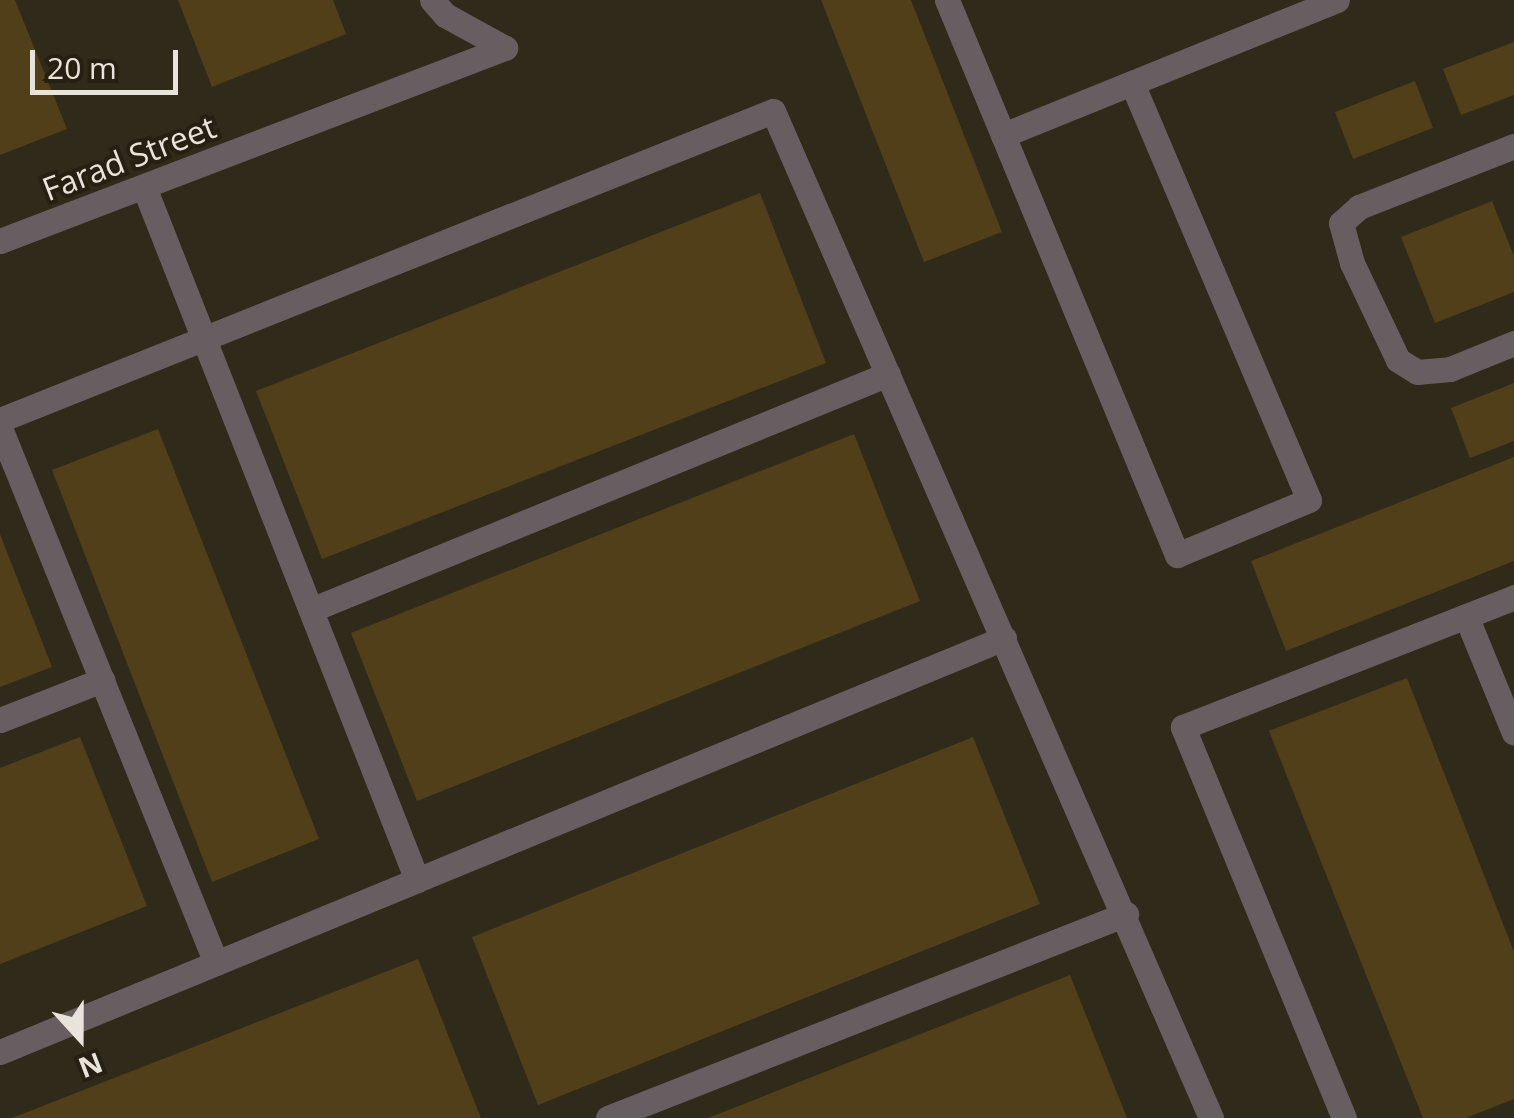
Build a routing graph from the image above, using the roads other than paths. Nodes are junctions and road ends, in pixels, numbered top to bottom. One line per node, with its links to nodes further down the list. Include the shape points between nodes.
1 (432, 0): 7 (street, Farad Street, via 505,48)
2 (947, 0): 5 (street)
3 (1337, 0): 4 (street)
4 (1132, 83): 5 (street); 5 (street, via 1309,500 1177,556)
5 (1003, 135)
6 (1514, 146): 10 (street, via 1359,207 1341,223 1352,263 1398,360 1417,372 1450,369)
7 (144, 187): 8 (street, Farad Street); 9 (street)
8 (0, 242)
9 (208, 337): 11 (street, via 772,110); 12 (street); 14 (street)
10 (1514, 343)
11 (888, 374): 14 (street); 16 (street)
12 (0, 424): 17 (street)
13 (1514, 597): 15 (street)
14 (312, 609): 20 (street)
15 (1466, 616): 19 (street); 26 (street, via 1184,727)
16 (1004, 638): 20 (street); 21 (street)
17 (102, 680): 18 (street); 22 (street)
18 (0, 720)
19 (1514, 734)
20 (417, 880): 22 (street)
21 (1126, 914): 24 (street); 25 (street)
22 (216, 963): 23 (street)
23 (0, 1052)
24 (608, 1118)
25 (1211, 1118)
26 (1344, 1118)

